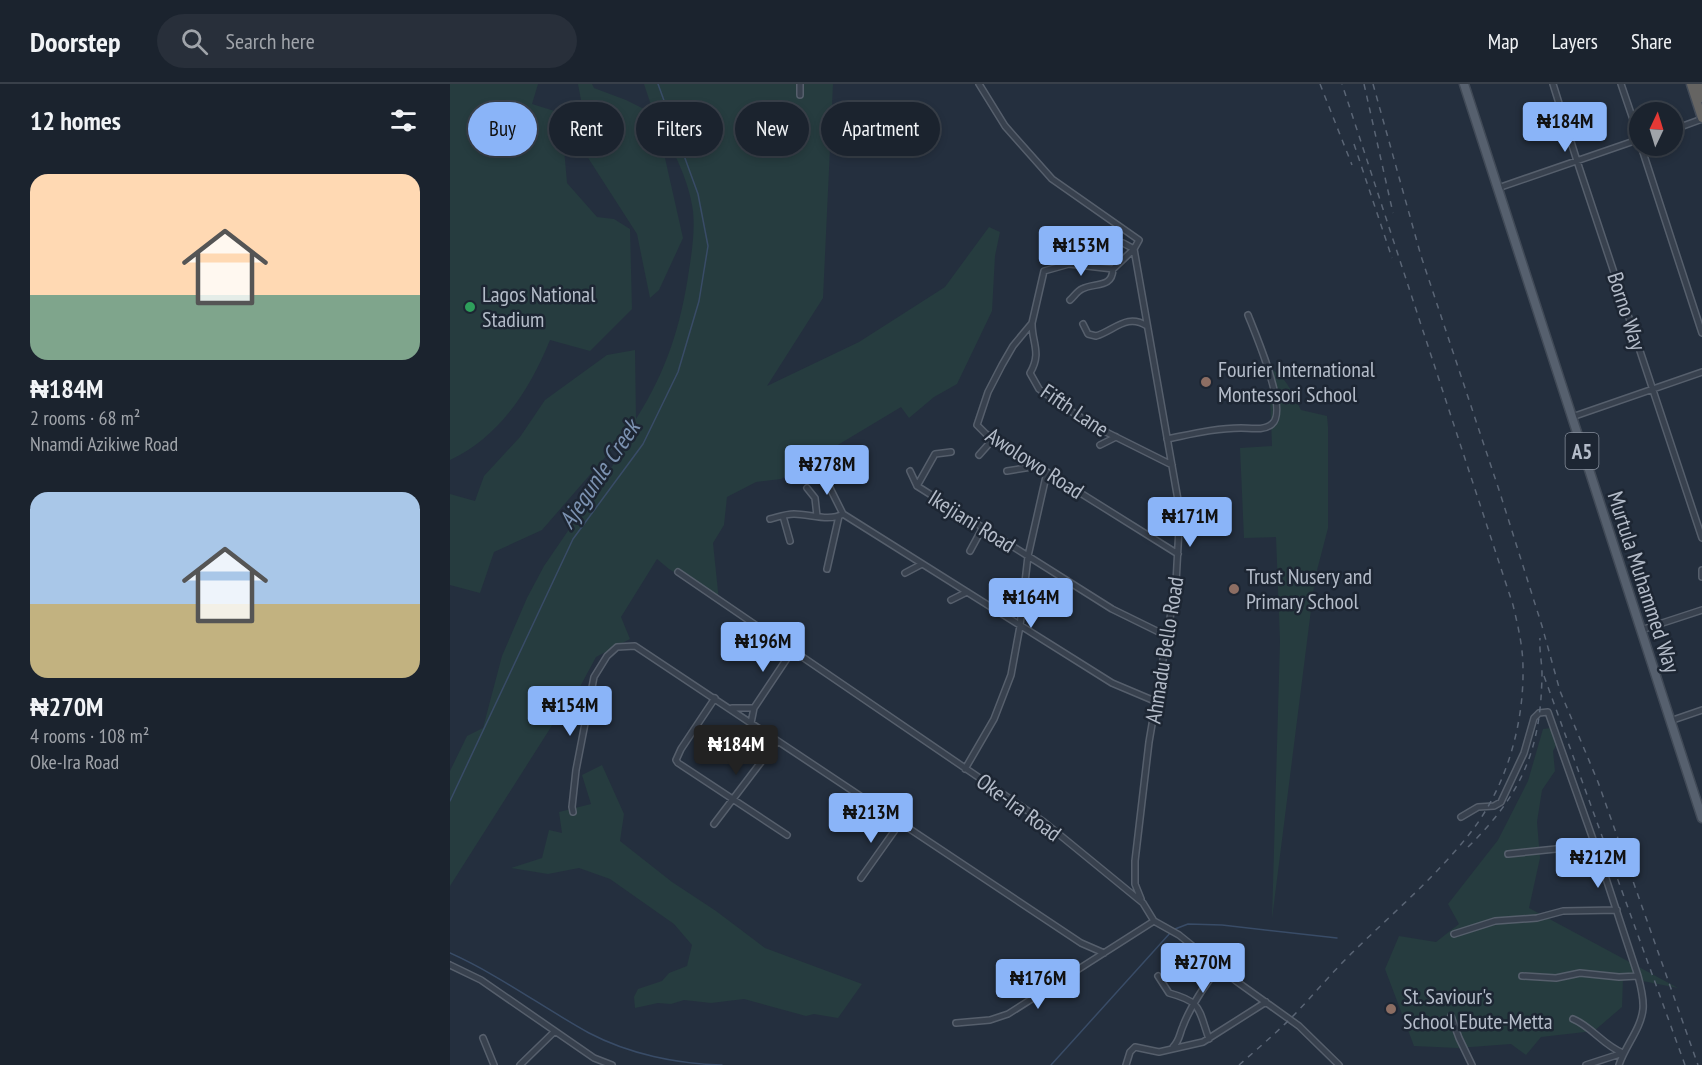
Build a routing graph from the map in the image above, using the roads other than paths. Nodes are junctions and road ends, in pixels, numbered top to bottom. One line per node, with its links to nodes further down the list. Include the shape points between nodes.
1 (800, 84): 8 (street)
2 (979, 84): 18 (street, via 1005,126 1052,179 1139,240)
3 (1464, 84): 16 (main road, Murtula Muhammed Way / A5)
4 (1553, 84): 15 (street, Borno Way)
5 (1621, 84): 10 (street)
6 (1691, 84): 11 (highway)
7 (1698, 84): 9 (highway)
8 (800, 95)
9 (1702, 98)
10 (1629, 108)
11 (1702, 119): 12 (street)
12 (1683, 126)
13 (1629, 143): 15 (street)
14 (1644, 156): 25 (street)
15 (1577, 162): 16 (street); 27 (street, Borno Way)
16 (1498, 188): 28 (main road, Murtula Muhammed Way / A5)
17 (1104, 242): 18 (street, via 1123,243)
18 (1134, 249): 19 (street); 24 (street, Ahmadu Bello Road)
19 (1113, 269): 20 (street, via 1107,283 1083,288); 22 (street, Awolowo Road, via 1069,264 1044,271)
20 (1070, 300)
21 (1248, 315): 31 (street, via 1278,402 1275,422 1269,427 1222,428)
22 (1032, 323): 29 (street, Fifth Lane, via 1036,363 1030,373 1039,389); 30 (street, Awolowo Road, via 1002,364 977,422)
23 (1083, 324): 24 (street, via 1088,334 1096,336 1127,321)
24 (1147, 326): 31 (street, Ahmadu Bello Road)
25 (1702, 333)
26 (1702, 372): 27 (street)
27 (1652, 390): 28 (street); 48 (street, Borno Way)
28 (1572, 417): 63 (main road, Murtula Muhammed Way / A5)
29 (1116, 437): 32 (street); 35 (street, Fifth Lane)
30 (994, 438): 34 (street); 36 (street, Awolowo Road)
31 (1167, 439): 35 (street, Ahmadu Bello Road)
32 (1100, 445)
33 (951, 452): 41 (street, via 936,454)
34 (979, 455)
35 (1172, 465): 51 (street, Ahmadu Bello Road, via 1178,500)
36 (1038, 466): 38 (street); 39 (street, Awolowo Road)
37 (910, 471): 41 (street, Ikejiani Road)
38 (1007, 471)
39 (1047, 472): 51 (street, Awolowo Road); 52 (street)
40 (824, 476): 43 (street)
41 (917, 486): 47 (street, Ikejiani Road)
42 (807, 488): 45 (street, via 815,498)
43 (841, 515): 45 (street); 53 (street); 54 (street)
44 (783, 516): 45 (street); 46 (street); 49 (street)
45 (817, 516)
46 (770, 519)
47 (983, 527): 50 (street); 52 (street, Ikejiani Road)
48 (1702, 538)
49 (790, 541)
50 (970, 551)
51 (1178, 554): 64 (street, Ahmadu Bello Road)
52 (1028, 556): 62 (street); 64 (street, Ikejiani Road, via 1112,609)
53 (922, 564): 57 (street); 59 (street)
54 (827, 569)
55 (1702, 570): 58 (street)
56 (678, 572): 65 (street, Oke-Ira Road)
57 (905, 573)
58 (1702, 577)
59 (967, 592): 60 (street); 62 (street)
60 (951, 600)
61 (1702, 610): 63 (street)
62 (1020, 626): 67 (street, via 1112,683); 74 (street, via 1001,704)
63 (1641, 630): 71 (main road, Murtula Muhammed Way / A5)
64 (1167, 636): 67 (street, Ahmadu Bello Road)
65 (792, 651): 69 (street); 74 (street, Oke-Ira Road)
66 (714, 698): 68 (street); 75 (street, via 675,759); 77 (street, via 635,646 617,647 599,666 591,687 576,770)
67 (1156, 702): 86 (street, Ahmadu Bello Road, via 1135,861 1136,888)
68 (730, 708): 69 (street); 72 (street)
69 (754, 708): 72 (street)
70 (1702, 710): 71 (street)
71 (1670, 721): 76 (main road, Murtula Muhammed Way / A5)
72 (751, 723): 73 (street)
73 (777, 741): 75 (street); 80 (street)
74 (965, 769): 86 (street, Oke-Ira Road, via 1044,822)
75 (733, 799): 81 (street); 82 (street)
76 (1700, 806): 79 (main road, Murtula Muhammed Way / A5)
77 (573, 812)
78 (1461, 817): 83 (street, via 1478,807 1501,802 1524,753 1534,717 1548,712)
79 (1702, 818)
80 (900, 823): 85 (street); 90 (street, via 1081,943)
81 (714, 824)
82 (787, 835)
83 (1595, 845): 84 (street); 87 (street)
84 (1508, 854)
85 (861, 878)
86 (1143, 903): 88 (street, Oke-Ira Road)
87 (1617, 910): 89 (street, via 1563,911 1537,918 1495,921); 95 (street)
88 (1154, 921): 90 (street); 92 (street, Oke-Ira Road, via 1179,935)
89 (1454, 934)
90 (1104, 953): 100 (street, via 1008,1014)
91 (450, 965): 101 (street, via 481,980)
92 (1219, 967): 96 (street, Oke-Ira Road); 97 (street)
93 (1158, 976): 97 (street, via 1169,993)
94 (1522, 976): 95 (street)
95 (1638, 976): 105 (street, via 1643,1008)
96 (1266, 1002): 103 (street); 111 (street, Oke-Ira Road, via 1299,1026)
97 (1195, 1003): 103 (street); 104 (street, via 1179,1042)
98 (1451, 1016): 112 (street)
99 (1573, 1019): 105 (street)
100 (956, 1023)
101 (554, 1032): 108 (street); 109 (street)
102 (483, 1038): 107 (street)
103 (1209, 1038): 104 (street)
104 (1171, 1048): 110 (street, via 1159,1052 1135,1047)
105 (1623, 1053): 106 (street); 115 (street)
106 (1599, 1061): 113 (street); 114 (street)
107 (494, 1065)
108 (520, 1065)
109 (612, 1065)
110 (1126, 1065)
111 (1339, 1065)
112 (1472, 1065)
113 (1586, 1065)
114 (1605, 1065)
115 (1619, 1065)

